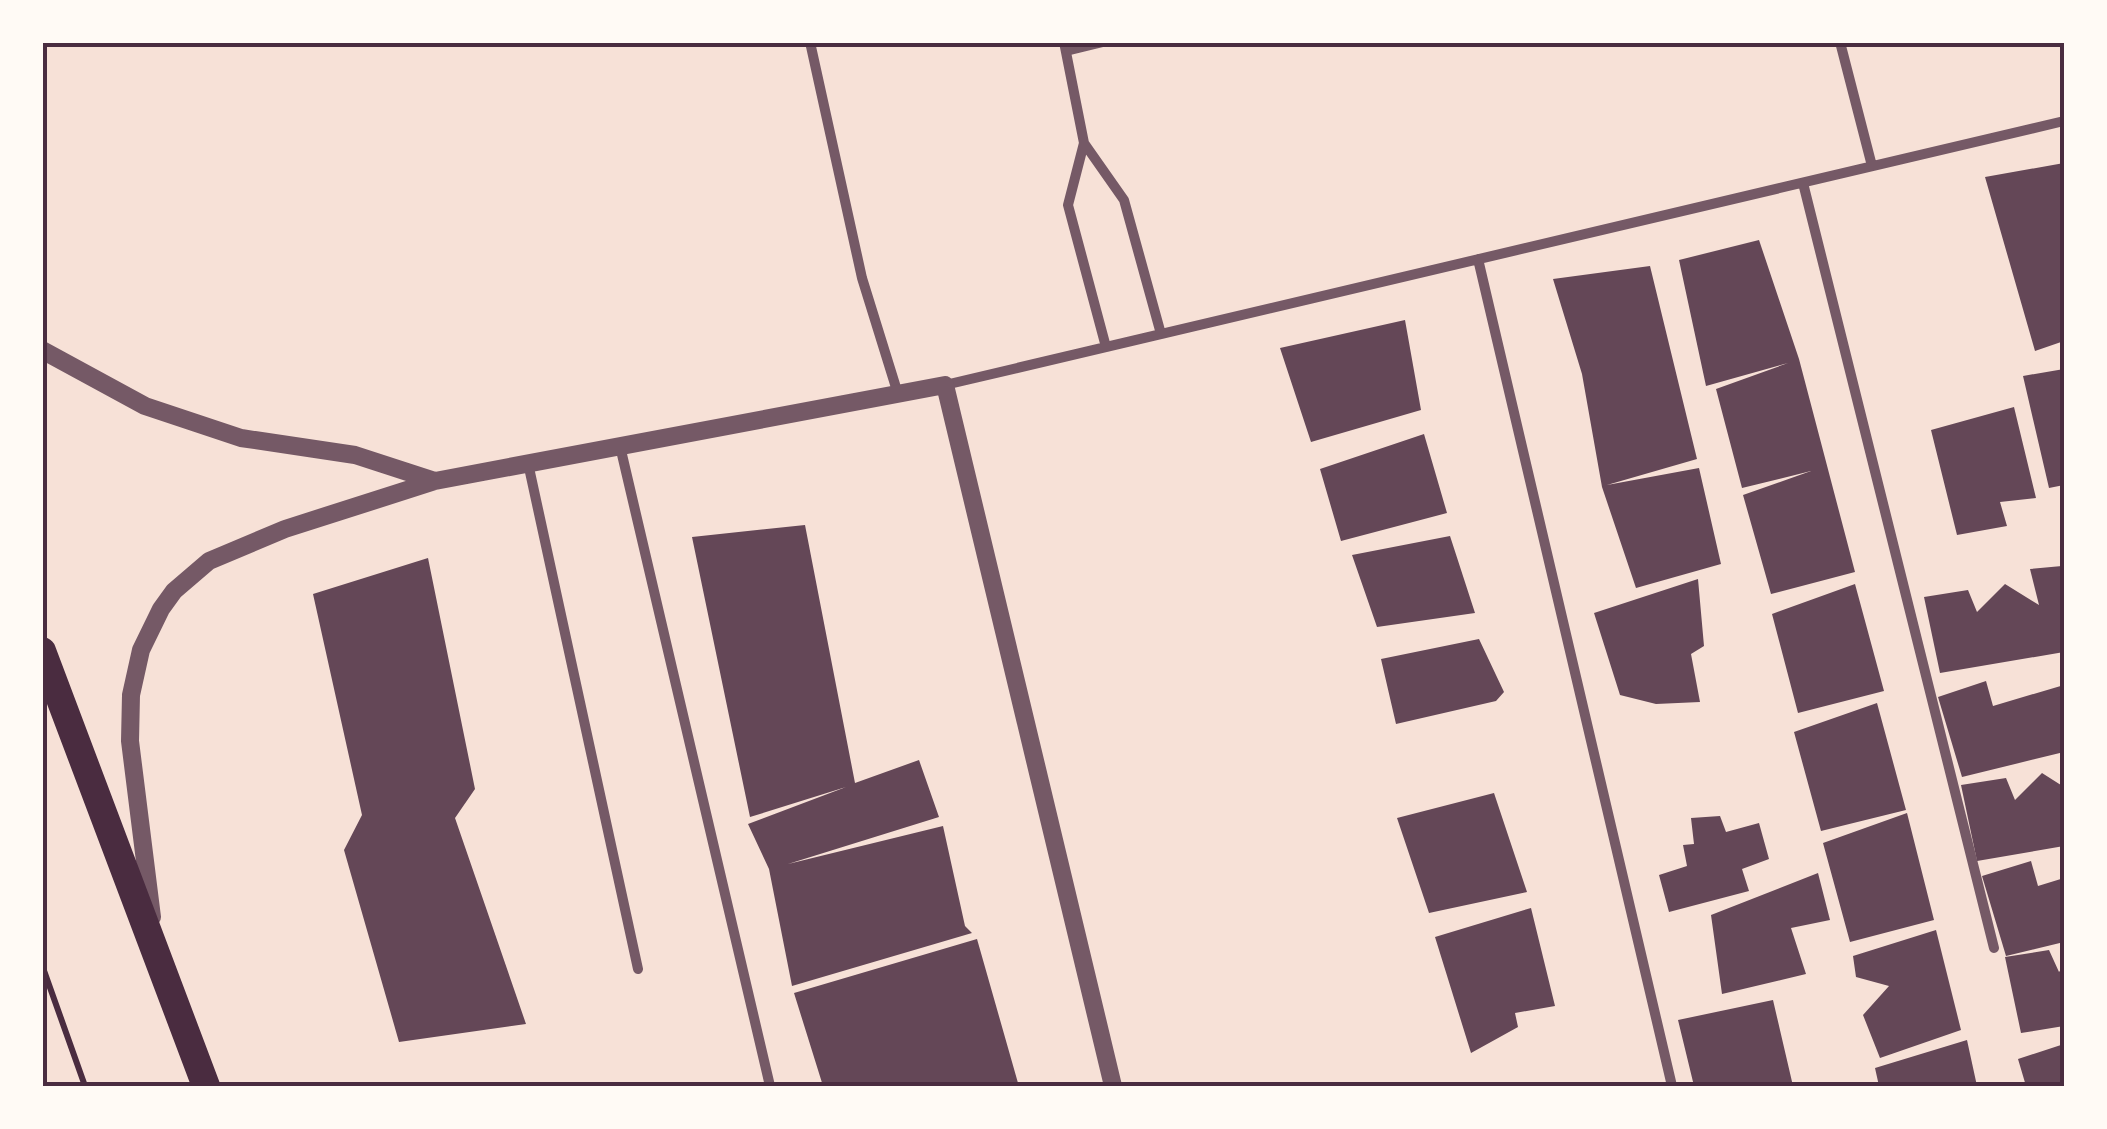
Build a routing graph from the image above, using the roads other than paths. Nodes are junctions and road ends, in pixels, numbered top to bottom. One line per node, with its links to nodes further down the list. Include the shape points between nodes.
1 (810, 42): 14 (street, via 862,278)
2 (1103, 42): 4 (street)
3 (1840, 42): 7 (street)
4 (1065, 47): 6 (street)
5 (2064, 121): 7 (street)
6 (1084, 143): 10 (street, via 1124,200); 11 (street, via 1068,205)
7 (1872, 166): 8 (street)
8 (1803, 183): 9 (street); 19 (street)
9 (1478, 259): 10 (street); 25 (street)
10 (1161, 334): 11 (street)
11 (1106, 347): 13 (street)
12 (42, 350): 17 (street, via 161,412 242,438 354,455)
13 (945, 385): 14 (street); 24 (street)
14 (898, 394): 15 (street)
15 (620, 446): 16 (street); 23 (street)
16 (528, 464): 17 (street); 21 (street)
17 (435, 481): 20 (street, via 285,529 210,561 161,609 141,650 130,726)
18 (42, 651): 20 (highway)
19 (1994, 948)
20 (156, 953): 22 (highway)
21 (638, 970)
22 (206, 1086)
23 (770, 1086)
24 (1113, 1086)
25 (1672, 1086)

